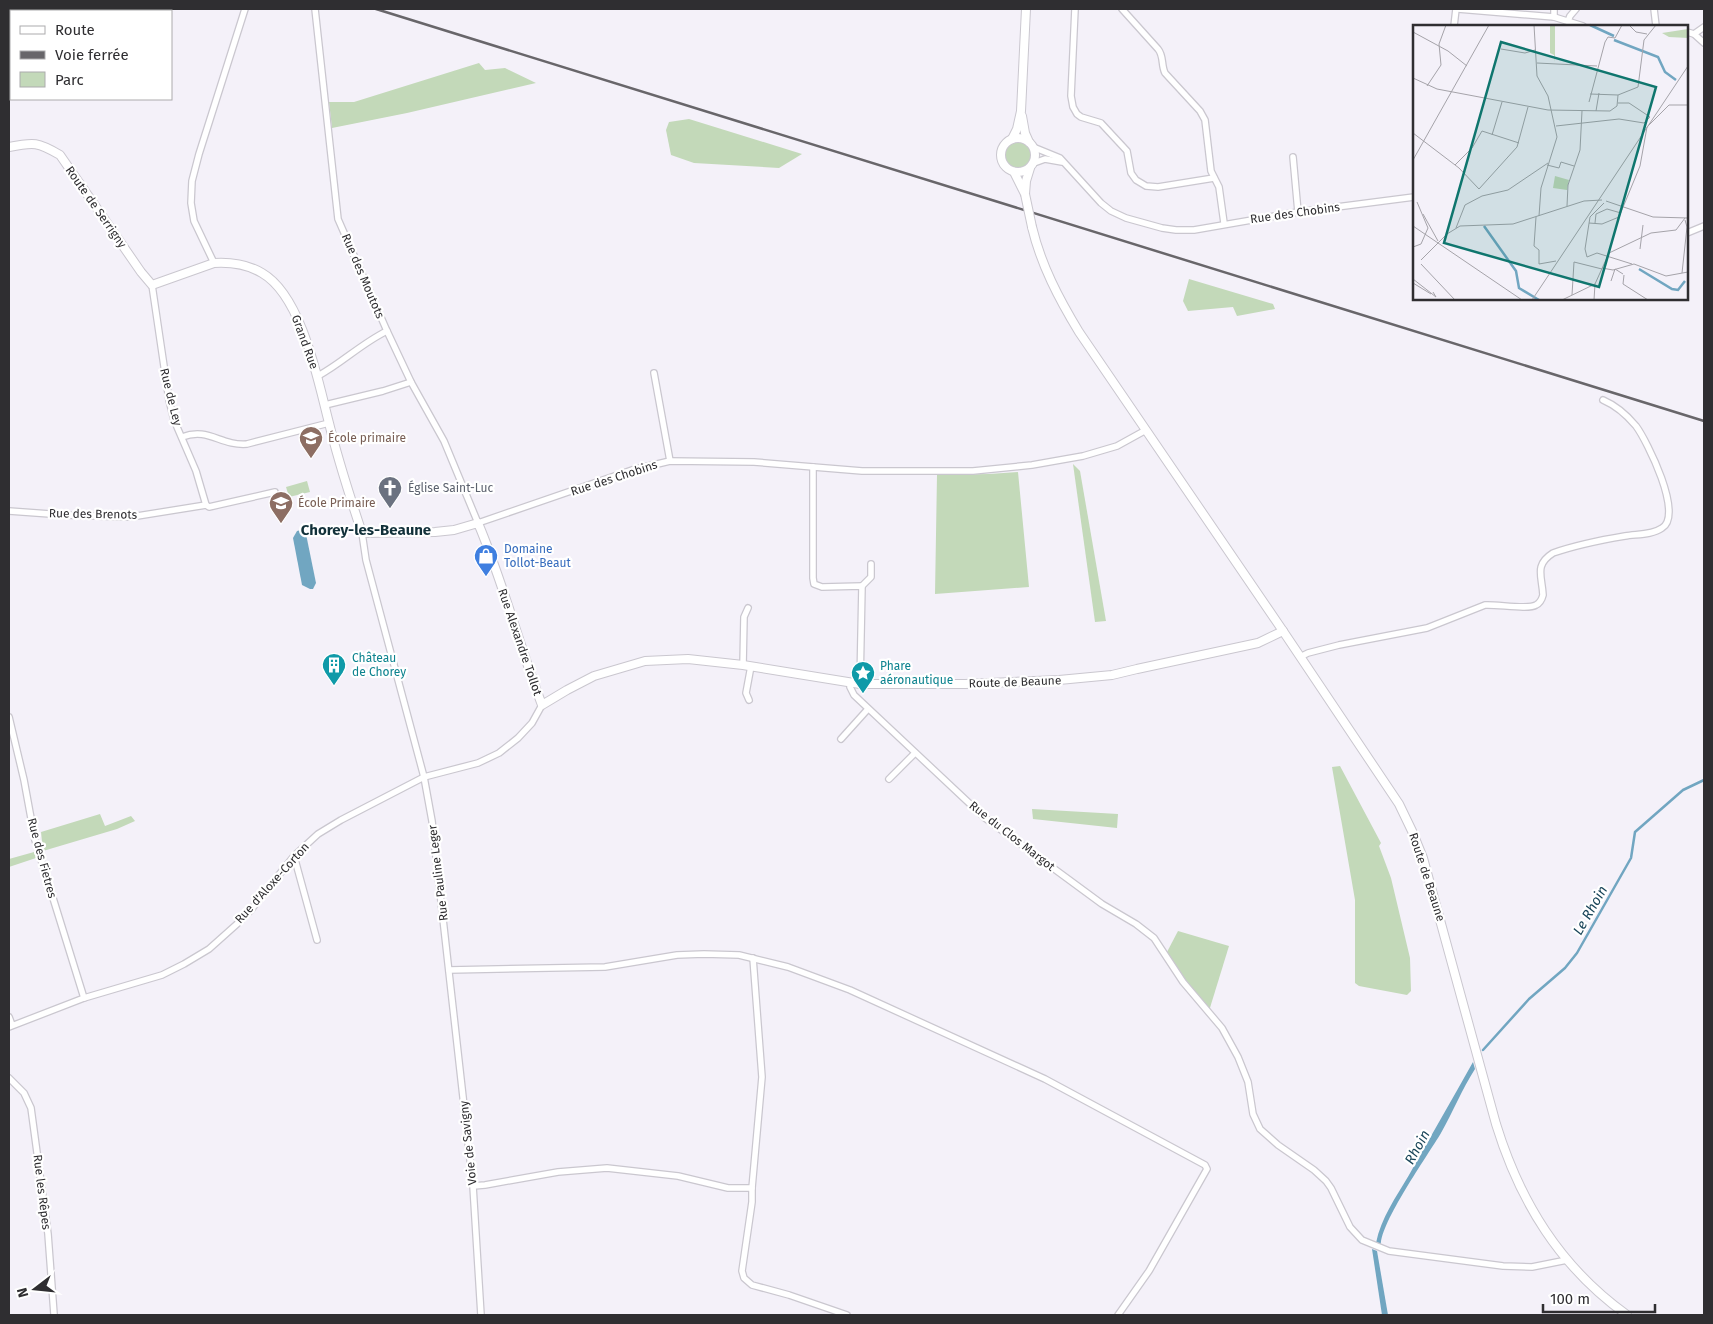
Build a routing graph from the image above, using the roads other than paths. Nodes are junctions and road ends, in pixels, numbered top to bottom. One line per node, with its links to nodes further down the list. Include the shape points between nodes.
1 (245, 9): 35 (street, via 192,181 194,221)
2 (315, 9): 37 (street, Rue des Moutots, via 338,218)
3 (1026, 9): 20 (street)
4 (1075, 9): 28 (street, via 1071,96 1077,114 1101,124 1120,144 1128,155 1131,173 1141,184 1155,187)
5 (1122, 9): 28 (street, via 1160,52 1165,73 1203,115)
6 (1457, 9): 10 (street); 12 (street)
7 (1554, 9): 10 (street)
8 (1576, 9): 11 (street)
9 (1654, 9): 15 (street)
10 (1556, 18): 11 (street); 13 (street)
11 (1568, 21): 14 (street)
12 (1454, 25)
13 (1557, 25)
14 (1580, 25)
15 (1656, 25)
16 (1704, 27): 18 (street)
17 (1688, 32): 18 (street)
18 (1694, 34): 19 (street)
19 (1704, 44)
20 (1022, 111): 21 (street); 22 (street, via 1025,133)
21 (1012, 139): 22 (street, via 1021,138); 27 (street, via 1003,147 1001,156 1006,167)
22 (1031, 144): 25 (street, via 1039,151 1057,156); 26 (street, via 1036,155)
23 (9, 147): 36 (street, Route de Serrigny, via 30,143 43,145 60,155)
24 (1293, 157): 31 (street)
25 (1062, 162): 26 (street, via 1045,159); 32 (street, Rue des Chobins, via 1111,212 1143,224 1176,230 1201,229)
26 (1032, 165): 27 (street, via 1023,172); 29 (street)
27 (1014, 172): 29 (street)
28 (1214, 178): 32 (street, via 1219,187)
29 (1025, 194): 44 (street, Route de Beaune, bridge, via 1040,254 1057,294)
30 (1413, 197): 31 (street, Rue des Chobins)
31 (1298, 212): 32 (street, Rue des Chobins)
32 (1224, 223)
33 (1704, 226): 34 (street)
34 (1688, 233)
35 (214, 264): 36 (street, Grand Rue); 39 (street, Grand Rue, via 243,264 264,273 279,288 293,308)
36 (152, 285): 45 (street, Rue de Ley, via 169,400)
37 (387, 331): 39 (street); 40 (street, Rue des Moutots)
38 (654, 373): 46 (street)
39 (318, 376): 42 (street, Grand Rue)
40 (411, 382): 42 (street); 51 (street, Rue des Moutots, via 444,441)
41 (1603, 400): 57 (street, via 1620,410 1648,445 1669,508 1666,526 1547,557 1541,567 1542,600 1536,605 1485,605 1427,628 1339,645)
42 (325, 405): 43 (street, Grand Rue)
43 (329, 423): 45 (street, via 237,445 202,433); 52 (street, Grand Rue)
44 (1146, 430): 47 (street, Rue des Chobins, via 1108,450 1002,468 862,471); 56 (street, Route de Beaune)
45 (182, 437): 49 (street, Rue de Ley)
46 (670, 461): 47 (street, Rue des Chobins, via 754,462); 51 (street, Rue des Chobins, via 632,470)
47 (813, 467): 54 (street, via 814,584 822,587)
48 (275, 492): 49 (street, Rue des Brenots, via 209,507)
49 (206, 505): 50 (street, Rue des Brenots, via 131,517)
50 (9, 511)
51 (478, 523): 52 (street, via 435,532); 62 (street, Rue Alexandre Tollot)
52 (362, 533): 67 (street, Rue Pauline Leger, via 366,560)
53 (871, 564): 54 (street, via 871,577)
54 (862, 586): 60 (street)
55 (748, 608): 58 (street, via 744,617)
56 (1283, 631): 57 (street, Route de Beaune); 60 (street, Route de Beaune, via 1258,642 1112,675 992,683)
57 (1300, 657): 79 (street, Route de Beaune, via 1391,791 1412,831 1428,874 1505,1153 1528,1204)
58 (747, 666): 59 (street, Route de Beaune); 61 (street, via 746,693); 62 (street, Route de Beaune, via 688,659 645,662 594,676)
59 (850, 683): 60 (street, Route de Beaune); 63 (street, Rue du Clos Margot, via 854,695)
60 (860, 684)
61 (750, 700)
62 (542, 705): 67 (street, Rue d'Aloxe-Corton, via 532,724 499,753 478,763)
63 (868, 709): 65 (street); 66 (street, Rue du Clos Margot)
64 (9, 717): 73 (street, Rue des Fietres, via 35,840)
65 (841, 739)
66 (915, 753): 68 (street); 79 (street, Rue du Clos Margot, via 985,818 1154,938 1183,982 1222,1028 1248,1082 1253,1114 1260,1129 1326,1181 1350,1227 1362,1240 1389,1251 1503,1266 1532,1266)
67 (424, 777): 69 (street, Rue d'Aloxe-Corton, via 341,820 318,834); 72 (street, Rue Pauline Leger)
68 (889, 779)
69 (294, 856): 70 (street); 73 (street, Rue d'Aloxe-Corton, via 250,911 209,949 162,975)
70 (317, 940)
71 (753, 958): 72 (street, via 677,955 605,967); 78 (street, via 762,1077); 83 (street, via 850,990 1036,1075 1204,1165 1206,1173 1149,1271)
72 (449, 970): 77 (street, Voie de Savigny)
73 (84, 998): 75 (street, Rue d'Aloxe-Corton)
74 (9, 1017): 75 (street)
75 (10, 1026)
76 (9, 1078): 80 (street, Rue les Rêpes, via 24,1093 31,1108 48,1234)
77 (473, 1186): 78 (street, via 558,1172 607,1168 678,1176 728,1188); 81 (street, Voie de Savigny)
78 (752, 1188): 82 (street, via 742,1264 744,1278 752,1285)
79 (1567, 1260): 84 (street, Route de Beaune)
80 (54, 1314)
81 (482, 1315)
82 (848, 1315)
83 (1118, 1315)
84 (1627, 1315)

